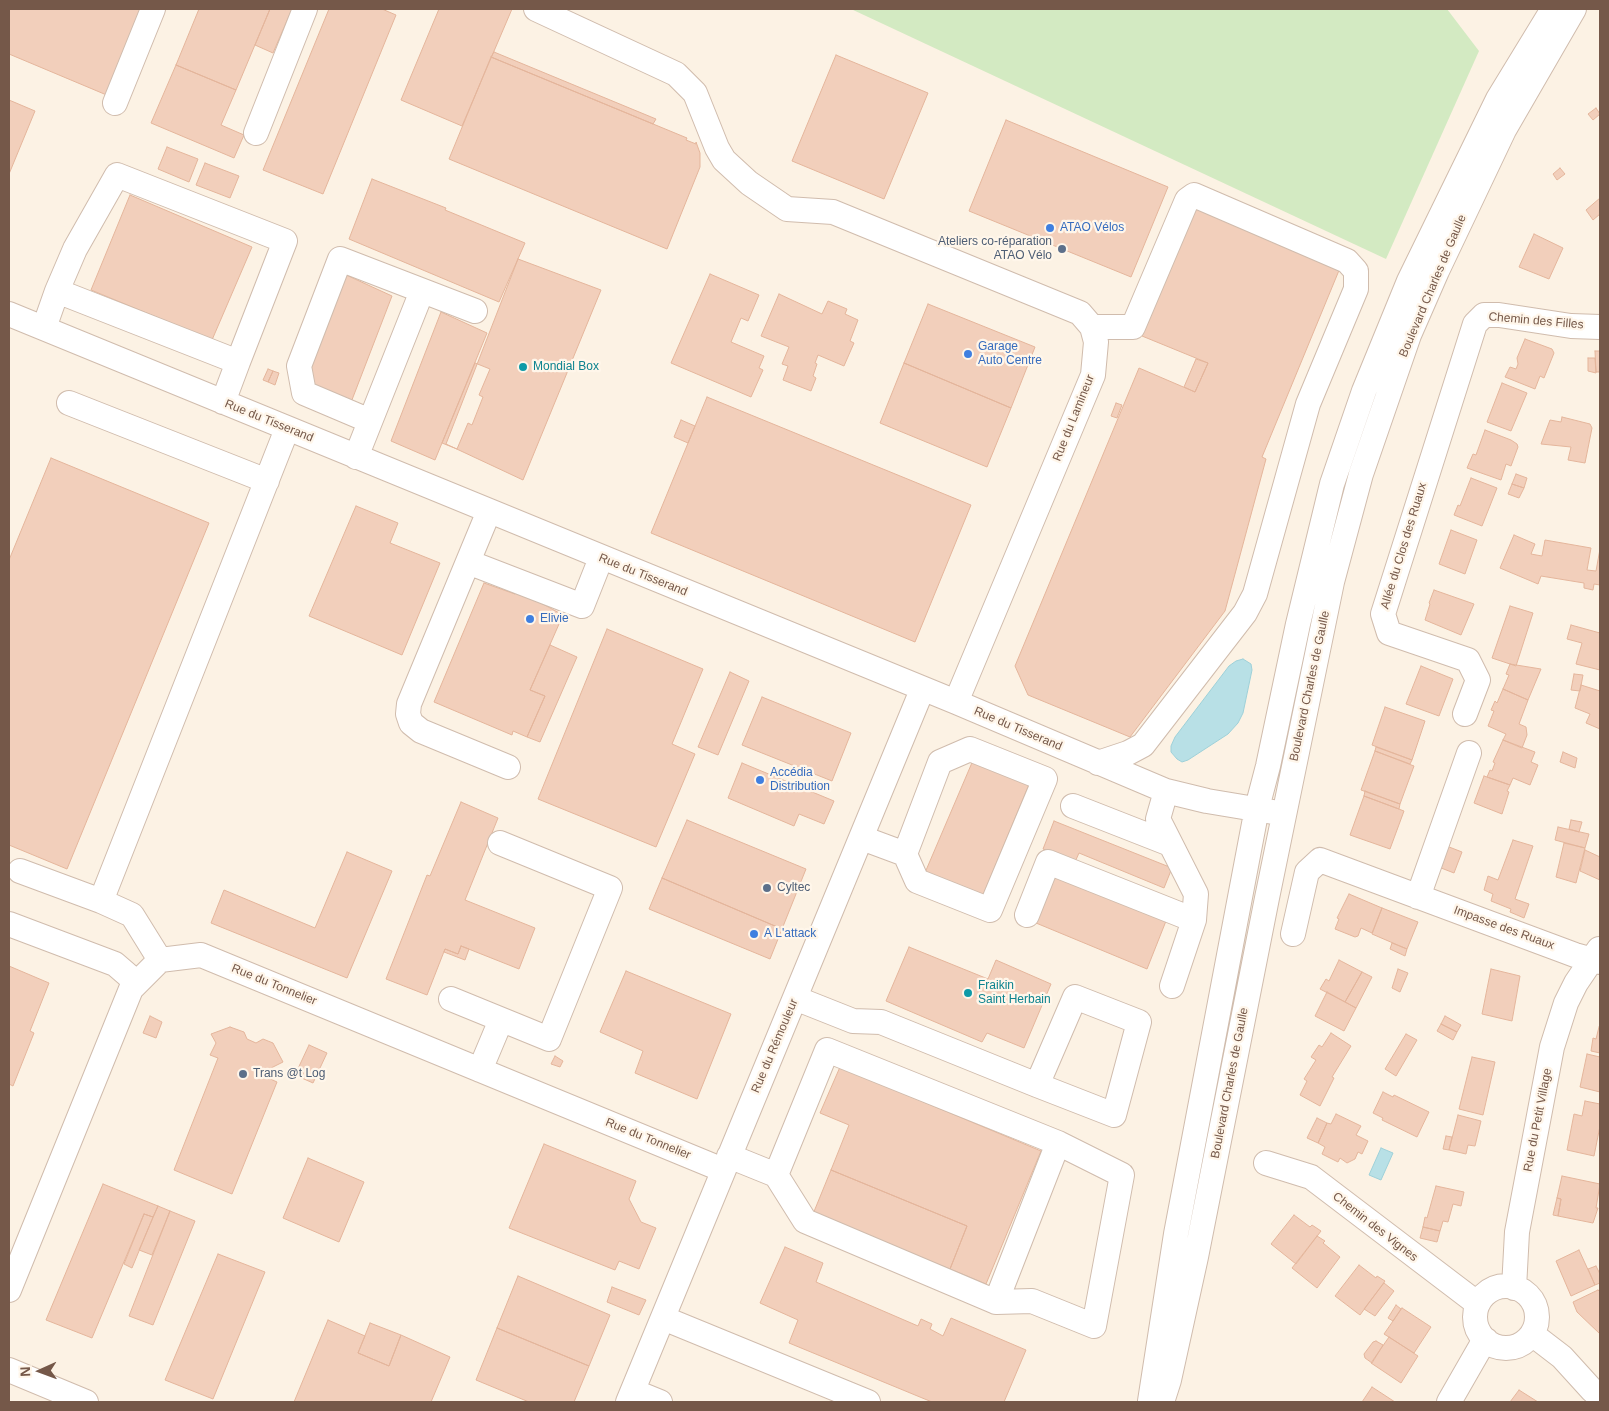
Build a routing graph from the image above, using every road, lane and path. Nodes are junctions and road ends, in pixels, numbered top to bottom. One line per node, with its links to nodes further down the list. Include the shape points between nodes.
1 (153, 9): 6 (street)
2 (305, 9): 7 (street)
3 (536, 9): 15 (street, via 676,74 695,94 724,160 741,178 787,208 833,212 1080,313)
4 (1552, 9): 34 (street, Boulevard Charles de Gaulle, via 1498,99 1409,281 1364,391 1332,484)
5 (1574, 9): 35 (street, Boulevard Charles de Gaulle, via 1504,130 1410,335 1361,474 1332,582)
6 (115, 103)
7 (256, 132)
8 (57, 291): 14 (street); 16 (street); 16 (street, via 74,249 117,175 161,192 285,241)
9 (422, 291): 10 (street); 19 (street); 19 (street, via 340,259 298,366 304,393)
10 (474, 311)
11 (9, 314): 14 (street, Rue du Tisserand)
12 (1475, 324): 13 (street, Chemin des Filles, via 1484,315); 28 (street, Allée du Clos des Ruaux, via 1383,614 1389,632 1468,660 1478,680)
13 (1600, 327)
14 (44, 328): 17 (street, Rue du Tisserand)
15 (1092, 328): 27 (street, Rue du Lamineur, via 1096,342 1093,375); 30 (street, via 1133,327 1187,200 1194,195 1347,261 1356,271 1356,289 1308,404 1255,594 1143,745)
16 (238, 362): 17 (street)
17 (223, 402): 20 (street, Rue du Tisserand)
18 (69, 403): 22 (street)
19 (370, 421): 21 (street)
20 (287, 429): 21 (street, Rue du Tisserand); 22 (street)
21 (356, 457): 23 (street, Rue du Tisserand)
22 (267, 481): 42 (street)
23 (489, 512): 24 (street, Rue du Tisserand); 25 (street)
24 (601, 558): 25 (street, via 582,606); 26 (street, Rue du Tisserand)
25 (468, 562): 31 (street, via 409,704 408,714 411,723 422,731)
26 (922, 690): 27 (street, Rue du Tisserand); 36 (street, Rue du Rémouleur)
27 (956, 702): 30 (street, Rue du Tisserand)
28 (1465, 714)
29 (1469, 753): 41 (street)
30 (1098, 763): 32 (street, Rue du Tisserand)
31 (508, 767)
32 (1166, 791): 34 (street, Rue du Tisserand); 38 (street, via 1158,819)
33 (1073, 806): 38 (street)
34 (1257, 808): 35 (street, Rue du Tisserand); 73 (street, Boulevard Charles de Gaulle, via 1176,1234)
35 (1284, 814): 74 (street, Boulevard Charles de Gaulle, via 1196,1257)
36 (862, 838): 39 (street); 51 (street, Rue du Rémouleur)
37 (500, 843): 53 (street, via 610,888 548,1039)
38 (1170, 844): 44 (street, via 1196,894)
39 (905, 854): 39 (street, via 940,762 970,749 1044,779 990,910 916,881)
40 (20, 872): 42 (street)
41 (1418, 897): 46 (street, Impasse des Ruaux, via 1320,860 1307,872); 47 (street, Impasse des Ruaux)
42 (101, 901): 48 (street, via 132,915)
43 (1027, 915): 44 (street, via 1048,862)
44 (1194, 920): 50 (street)
45 (9, 924): 49 (street, via 115,964)
46 (1293, 934)
47 (1597, 956): 60 (street, Rue du Petit Village, via 1566,1003 1552,1047 1517,1232)
48 (160, 960): 49 (street); 54 (street, Rue du Tonnelier, via 201,956)
49 (137, 983): 61 (street, via 131,989)
50 (1172, 986)
51 (795, 998): 55 (street, via 853,1021 881,1022); 57 (street, Rue du Rémouleur)
52 (451, 999): 53 (street)
53 (501, 1020): 54 (street)
54 (480, 1070): 57 (street, Rue du Tonnelier)
55 (1038, 1085): 55 (street, via 1114,1115 1139,1022 1075,996)
56 (1058, 1142): 59 (street, via 827,1050); 62 (street); 62 (street, via 1122,1175 1094,1326 1032,1301)
57 (726, 1163): 59 (street, Rue du Tonnelier); 64 (street, Rue du Rémouleur)
58 (1266, 1163): 63 (street, Chemin des Vignes, via 1311,1177)
59 (776, 1175): 62 (street, via 805,1222)
60 (1514, 1288): 63 (street, via 1499,1286 1488,1291); 65 (street, via 1531,1298 1536,1310 1537,1322)
61 (9, 1290)
62 (996, 1302)
63 (1478, 1304): 66 (street, via 1476,1324 1481,1337)
64 (663, 1318): 68 (street, Rue du Rémouleur); 72 (street)
65 (1532, 1334): 66 (street, via 1513,1347 1501,1348); 69 (street, via 1562,1357)
66 (1486, 1340): 75 (street)
67 (9, 1370): 70 (street)
68 (630, 1397): 71 (street)
69 (1600, 1397)
70 (86, 1402)
71 (660, 1402)
72 (868, 1402)
73 (1150, 1402)
74 (1162, 1402)
75 (1449, 1402)

